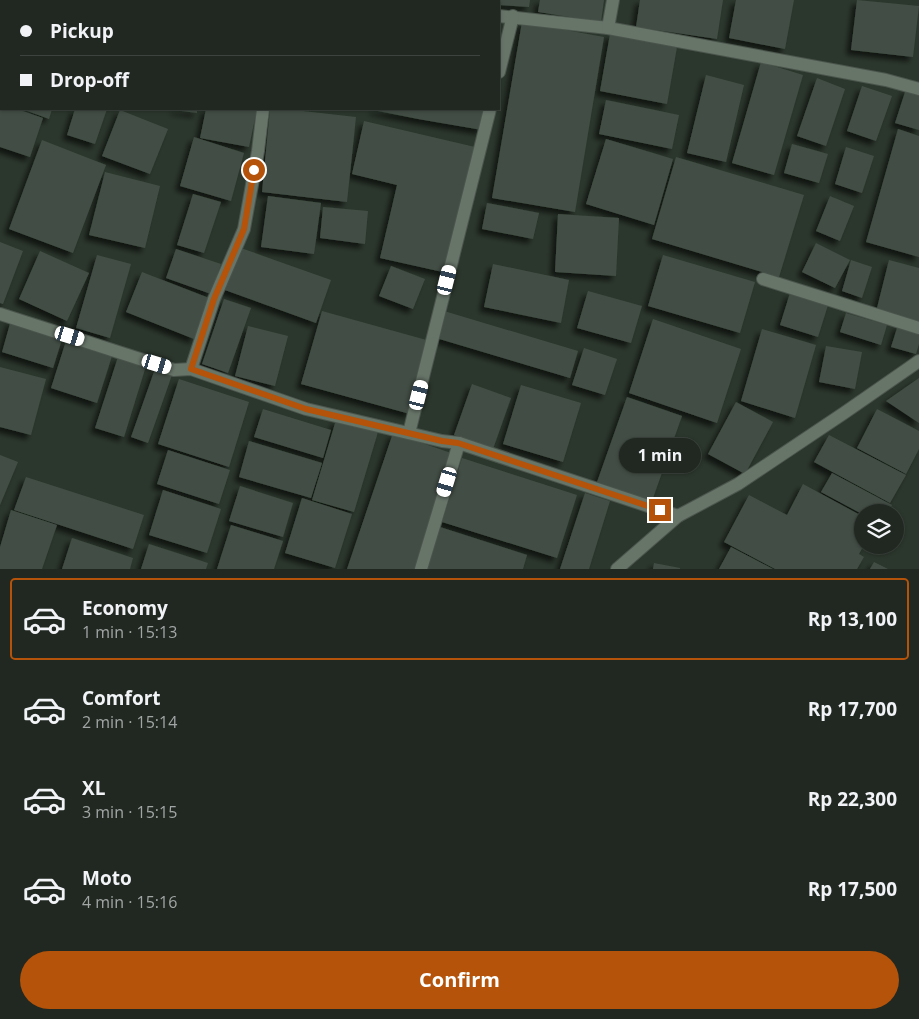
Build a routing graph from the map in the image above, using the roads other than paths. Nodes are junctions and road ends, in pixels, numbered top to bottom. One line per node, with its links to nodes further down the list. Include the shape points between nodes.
1 (613, 0): 4 (street)
2 (500, 16): 3 (street)
3 (513, 16): 4 (street); 5 (street)
4 (608, 28): 6 (street)
5 (500, 68)
6 (919, 89)
7 (263, 110): 13 (street, via 244,229 214,299)
8 (490, 110): 14 (street)
9 (763, 279): 11 (street)
10 (0, 314): 13 (street, via 174,370)
11 (919, 328)
12 (919, 361): 16 (street, via 738,484)
13 (191, 369): 14 (street, via 306,409)
14 (409, 433): 15 (street)
15 (458, 443): 16 (street); 17 (street)
16 (678, 516): 18 (street)
17 (421, 569)
18 (617, 569)

